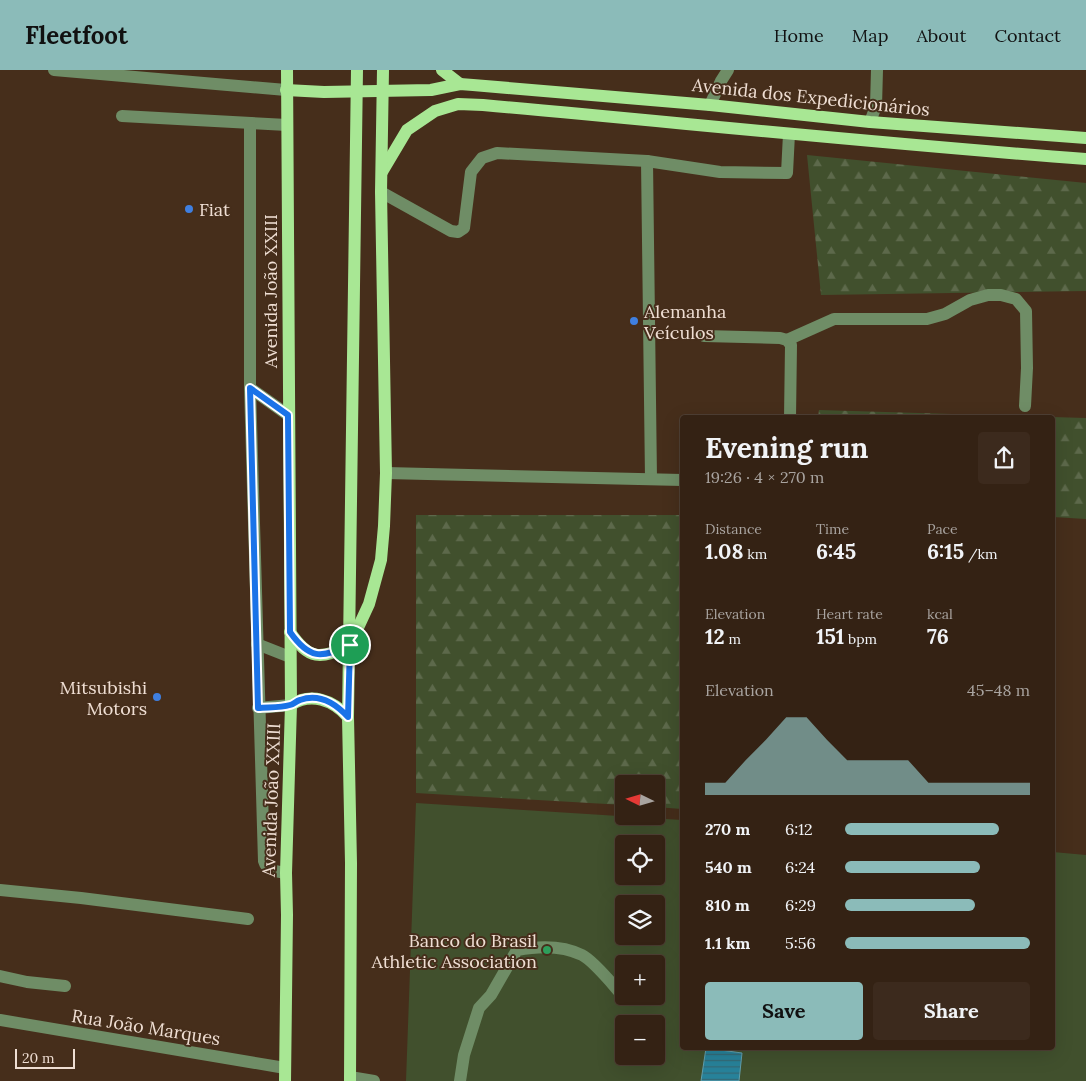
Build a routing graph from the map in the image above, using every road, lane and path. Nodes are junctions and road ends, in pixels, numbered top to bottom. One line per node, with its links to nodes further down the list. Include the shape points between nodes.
1 (54, 70): 9 (street)
2 (286, 70): 9 (main road, Avenida João XXIII)
3 (357, 70): 11 (main road)
4 (383, 70): 10 (main road)
5 (442, 70): 8 (main road)
6 (728, 70): 12 (street)
7 (877, 70): 14 (street, via 876,106)
8 (460, 84): 10 (main road, Avenida dos Expedicionários, via 431,90); 12 (main road, Avenida dos Expedicionários)
9 (286, 90): 11 (main road, Avenida dos Expedicionários); 16 (main road, Avenida João XXIII)
10 (384, 91): 11 (main road, Avenida dos Expedicionários); 21 (main road)
11 (358, 92): 34 (main road)
12 (710, 105): 14 (main road, Avenida dos Expedicionários)
13 (122, 116): 15 (street)
14 (870, 122): 18 (main road, Avenida dos Expedicionários)
15 (250, 123): 16 (street); 25 (street)
16 (287, 125): 27 (main road, Avenida João XXIII)
17 (788, 134): 19 (main road, Avenida dos Expedicionários); 20 (street, via 787,173 720,172); 21 (main road, Avenida dos Expedicionários, via 458,104 435,111 407,130)
18 (1086, 138)
19 (1086, 159)
20 (647, 161): 22 (street, via 498,153 482,158 471,172 464,228 458,232); 30 (street)
21 (382, 172): 22 (main road)
22 (382, 192): 29 (main road)
23 (704, 336): 24 (street)
24 (787, 340): 26 (street, via 834,319 927,319 988,295 1009,297 1016,299 1026,311); 28 (street, via 791,345)
25 (250, 388): 27 (street); 33 (street)
26 (1025, 406)
27 (288, 415): 32 (main road, Avenida João XXIII)
28 (790, 415)
29 (386, 473): 30 (street); 34 (main road, via 380,560 368,604)
30 (651, 479): 31 (street)
31 (680, 480)
32 (290, 632): 34 (main road, via 298,645 315,655); 35 (main road, Avenida João XXIII)
33 (257, 644): 35 (street); 37 (street)
34 (350, 645): 38 (main road)
35 (290, 657): 36 (main road, Avenida João XXIII)
36 (291, 705): 37 (street); 38 (main road, via 308,698 319,698 341,709); 39 (main road, Avenida João XXIII)
37 (258, 708): 39 (street, via 264,861 270,870)
38 (348, 717): 47 (main road)
39 (286, 873): 46 (main road, Avenida João XXIII)
40 (0, 890): 41 (street)
41 (248, 919)
42 (0, 976): 43 (street)
43 (65, 986)
44 (615, 988): 50 (street, via 583,955 563,948 517,950 491,995 479,1008 464,1055)
45 (0, 1020): 46 (street, Rua João Marques)
46 (285, 1068): 48 (main road, Avenida João XXIII)
47 (350, 1079): 49 (street)
48 (286, 1081)
49 (374, 1081)
50 (460, 1081)

